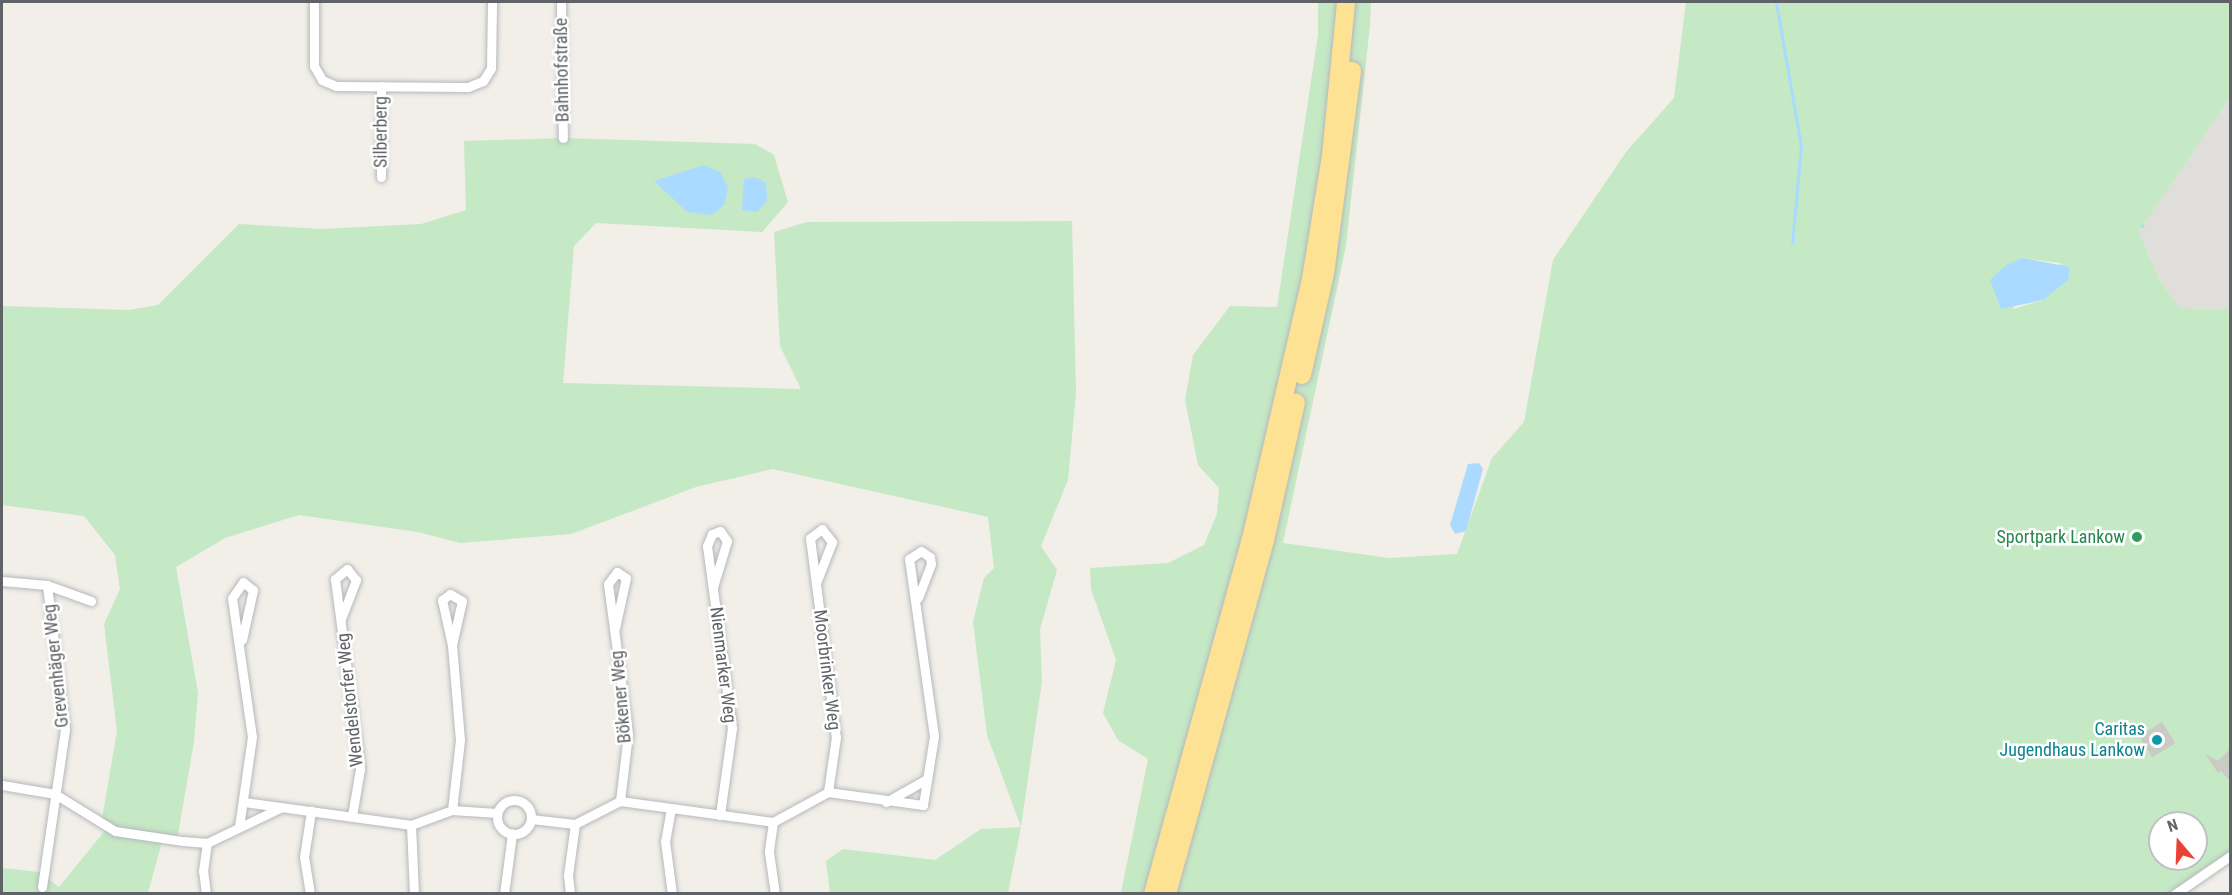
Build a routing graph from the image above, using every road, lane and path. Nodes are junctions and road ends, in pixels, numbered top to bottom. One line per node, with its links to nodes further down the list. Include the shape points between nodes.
1 (314, 2): 6 (street, Silberberg, via 314,66 322,80 336,86)
2 (492, 2): 6 (street, Silberberg, via 491,68 483,81 468,87)
3 (561, 2): 7 (street, Bahnhofstraße)
4 (1346, 2): 9 (highway, via 1331,156 1311,279)
5 (1358, 2): 9 (highway, via 1348,123 1326,274)
6 (381, 86): 8 (street, Silberberg)
7 (563, 138)
8 (381, 177)
9 (1256, 546): 50 (highway); 51 (highway)
10 (2, 581): 12 (street)
11 (816, 583): 11 (street, Moorbrinker Weg, via 832,542 822,529 810,538); 22 (street, Moorbrinker Weg, via 836,737)
12 (47, 585): 15 (street, Grevenhäger Weg); 23 (street, Grevenhäger Weg, via 65,730)
13 (713, 587): 13 (street, Nienmarker Weg, via 727,540 720,531 712,534 707,546); 32 (street, Nienmarker Weg, via 732,728)
14 (918, 598): 20 (street, via 934,735)
15 (91, 601)
16 (341, 619): 16 (street, Wendelstorfer Weg, via 356,580 347,569 335,579); 33 (street, Wendelstorfer Weg, via 360,769)
17 (615, 628): 17 (street, Bökener Weg, via 626,578 617,572 608,584); 24 (street, Bökener Weg, via 628,734)
18 (242, 640): 18 (street, via 253,590 243,582 232,591); 26 (street, via 252,737)
19 (452, 645): 19 (street, via 462,601 450,594 441,600); 29 (street, via 460,740)
20 (927, 779): 25 (street); 25 (street, via 923,805)
21 (2, 785): 23 (street)
22 (828, 792): 25 (street); 35 (street)
23 (55, 794): 40 (street, via 116,831); 42 (street, Grevenhäger Weg)
24 (620, 801): 28 (street); 36 (street)
25 (886, 801)
26 (244, 802): 27 (street); 38 (street)
27 (280, 808): 30 (street); 38 (street)
28 (671, 808): 32 (street); 48 (street, via 665,841)
29 (452, 810): 31 (street); 37 (street)
30 (311, 811): 33 (street); 44 (street, via 304,857)
31 (497, 813): 34 (street, via 504,803 516,797 528,806); 39 (street, via 500,827)
32 (720, 815): 35 (street)
33 (352, 816): 37 (street)
34 (531, 819): 36 (street); 39 (street, via 525,831)
35 (773, 822): 49 (street, via 768,852)
36 (575, 824): 47 (street, via 568,875)
37 (411, 825): 45 (street)
38 (239, 827): 40 (street)
39 (512, 834): 46 (street)
40 (207, 843): 43 (street, via 203,871)
41 (2230, 856): 52 (street)
42 (42, 887)
43 (206, 894)
44 (310, 894)
45 (414, 894)
46 (504, 894)
47 (570, 894)
48 (672, 894)
49 (775, 894)
50 (1153, 894)
51 (1167, 894)
52 (2175, 894)

